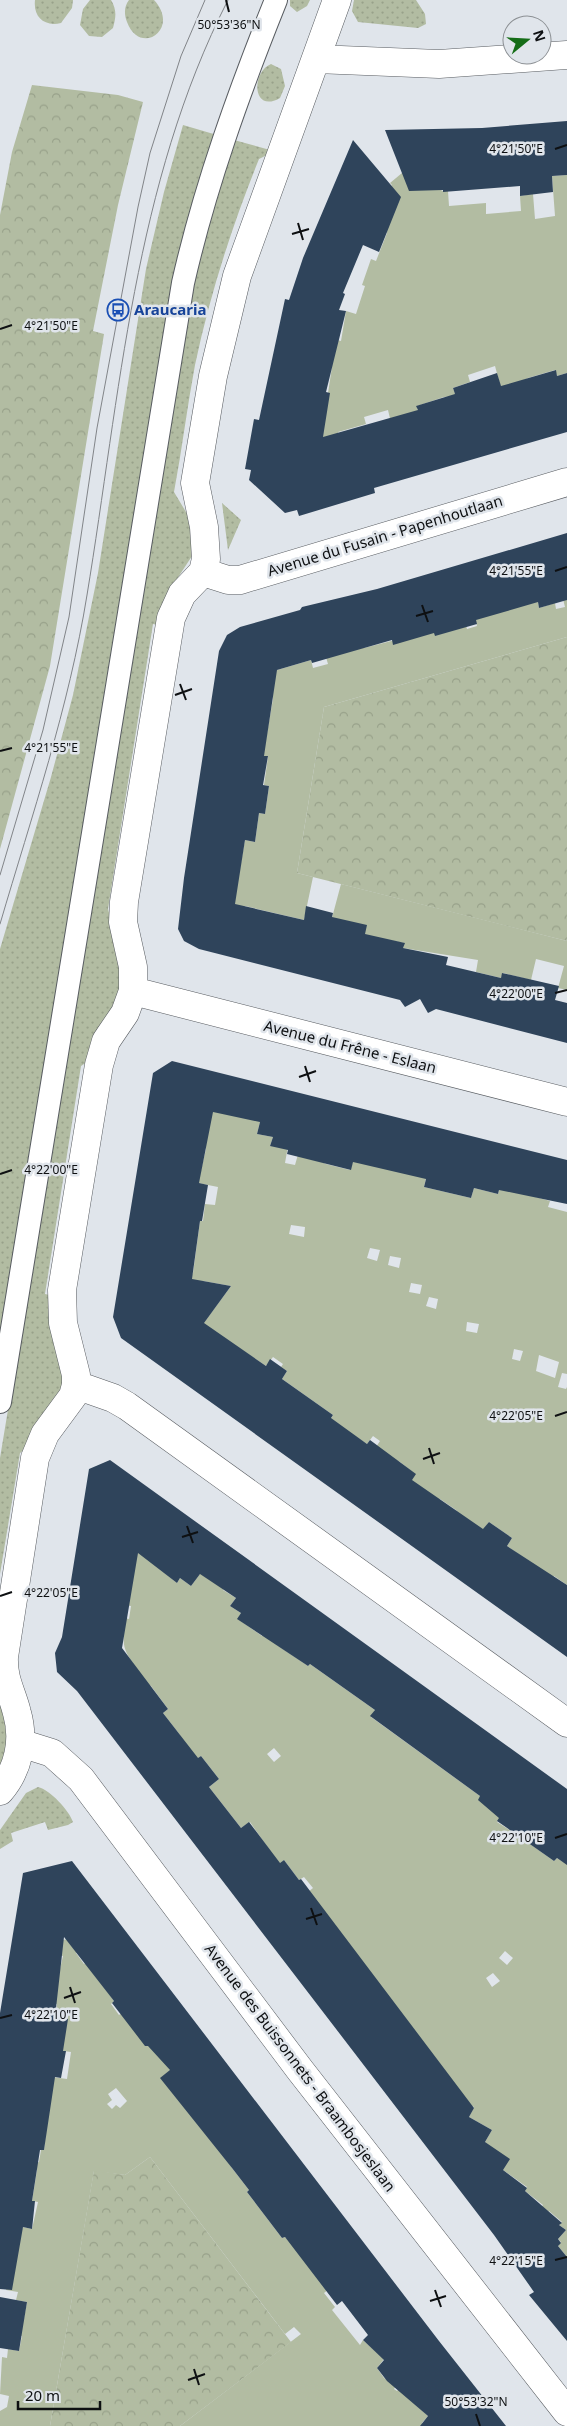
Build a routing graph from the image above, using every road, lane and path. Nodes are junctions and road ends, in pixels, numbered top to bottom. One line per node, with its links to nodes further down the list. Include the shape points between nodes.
1 (276, 0): 10 (street, via 215,164 183,283)
2 (337, 0): 4 (street)
3 (567, 55): 4 (street, via 439,64)
4 (316, 59): 6 (street, via 248,241 223,330 195,483 206,542)
5 (567, 482): 6 (street, Avenue du Fusain - Papenhoutlaan, via 240,580)
6 (202, 572): 7 (street, via 182,594 171,618 127,884 123,922 133,967)
7 (133, 991): 8 (street, Avenue du Frêne - Eslaan); 9 (street, via 125,1013 106,1041 99,1065 62,1290 63,1323)
8 (567, 1102)
9 (76, 1386): 11 (street, via 113,1398 126,1406); 12 (street, via 73,1396 40,1445 28,1497 4,1671 17,1712)
10 (0, 1402)
11 (567, 1723)
12 (20, 1743): 13 (street, via 12,1774); 14 (street, Avenue des Buissonnets - Braambosjeslaan, via 52,1753 81,1779 300,2070)
13 (0, 1791)
14 (567, 2412)

